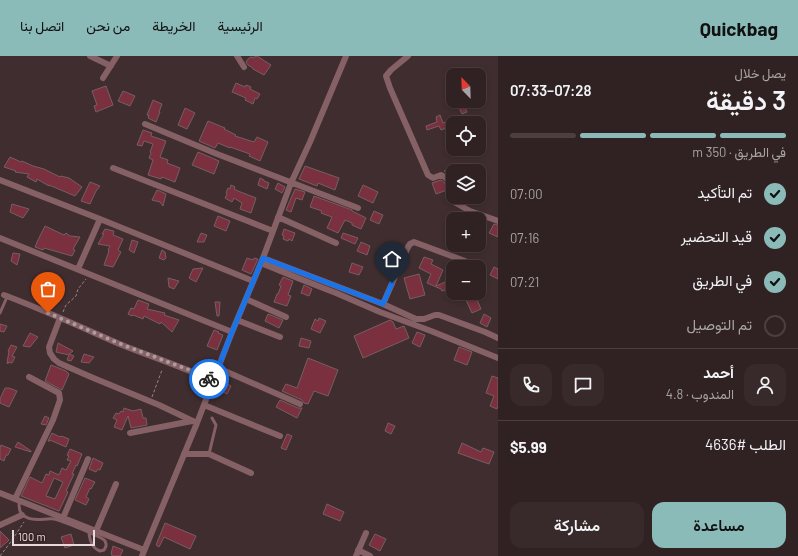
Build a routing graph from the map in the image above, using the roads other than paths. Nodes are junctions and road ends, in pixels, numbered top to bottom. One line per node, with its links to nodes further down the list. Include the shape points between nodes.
1 (90, 56): 6 (street)
2 (117, 56): 6 (street)
3 (238, 56): 7 (street)
4 (346, 56): 13 (street)
5 (408, 56): 11 (street, via 386,76 428,175 433,178 441,175)
6 (111, 66): 8 (street)
7 (244, 67)
8 (103, 78)
9 (145, 124): 13 (street)
10 (113, 168): 19 (street)
11 (446, 177)
12 (0, 180): 17 (street)
13 (291, 183): 15 (street); 16 (street)
14 (458, 204): 18 (street)
15 (358, 208)
16 (278, 217): 19 (street); 21 (street)
17 (100, 219): 24 (street); 25 (street)
18 (498, 221)
19 (273, 231): 22 (street)
20 (0, 238): 24 (street)
21 (336, 243)
22 (262, 260): 25 (street); 28 (street); 36 (street, via 300,279)
23 (462, 260): 28 (street, via 412,243)
24 (78, 269): 33 (street)
25 (253, 281): 27 (street)
26 (5, 296): 29 (lane); 31 (street)
27 (246, 299): 30 (street); 32 (street)
28 (383, 304): 35 (street, via 416,319 424,320 440,315)
29 (0, 313)
30 (286, 317)
31 (60, 318): 39 (street); 43 (street, via 49,347 50,353 59,363)
32 (237, 320): 33 (street); 34 (street)
33 (232, 332): 37 (street)
34 (280, 336)
35 (498, 338)
36 (498, 358)
37 (218, 368): 39 (street); 40 (street)
38 (29, 377): 52 (street, via 59,393 60,400)
39 (213, 381): 41 (street)
40 (300, 404)
41 (204, 405): 43 (street); 45 (street)
42 (212, 418): 47 (lane, via 216,430)
43 (195, 422): 44 (street); 46 (street)
44 (130, 433)
45 (280, 436)
46 (184, 454): 47 (street); 59 (street)
47 (209, 454): 49 (street)
48 (88, 459): 54 (street)
49 (251, 473)
50 (116, 484): 56 (street)
51 (0, 493): 52 (street)
52 (17, 500): 53 (lane); 54 (street)
53 (24, 516): 55 (street); 57 (lane, via 55,519)
54 (62, 518): 56 (street)
55 (0, 526)
56 (96, 531): 59 (street)
57 (89, 533): 57 (lane, via 105,540 104,550 94,548)
58 (366, 533): 60 (street)
59 (143, 553)
60 (357, 553): 61 (street)
61 (370, 556)

